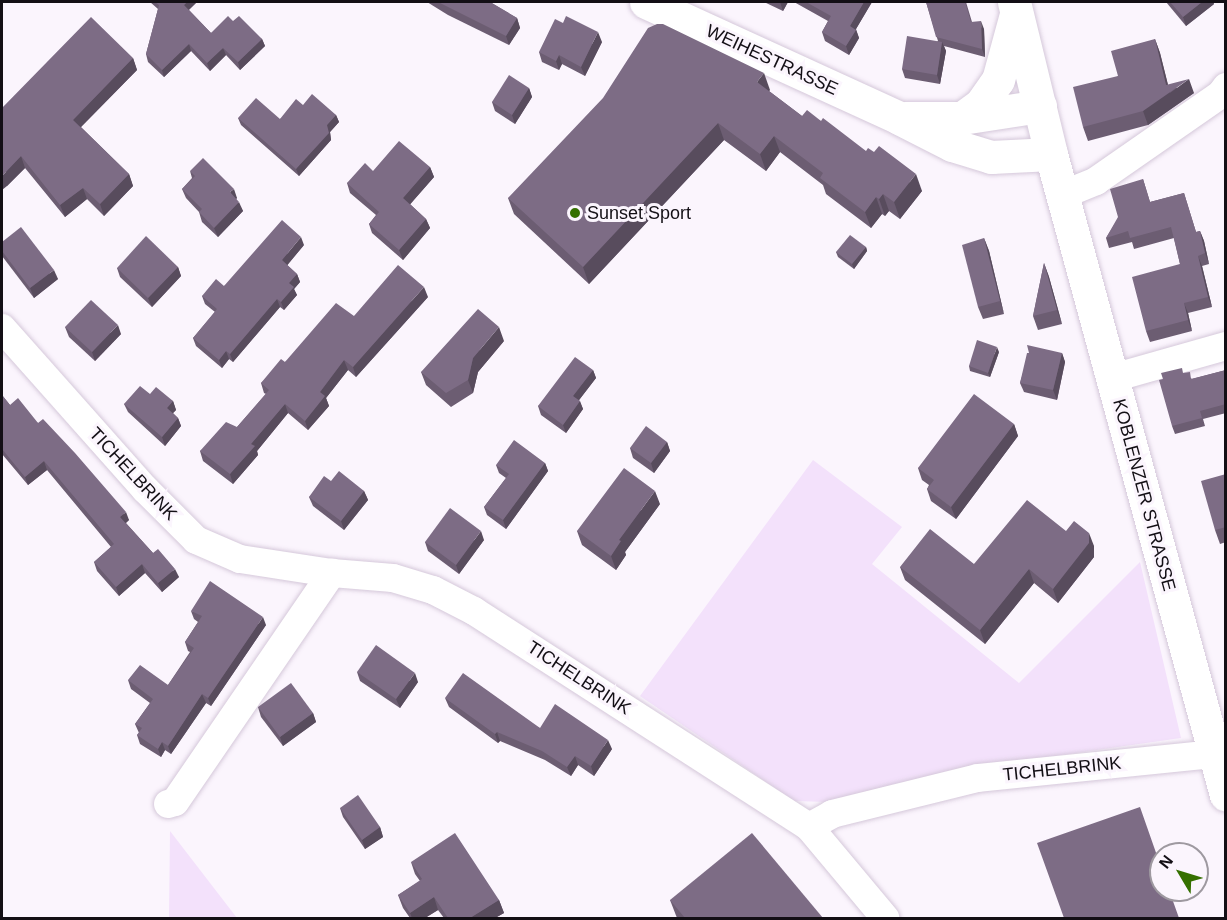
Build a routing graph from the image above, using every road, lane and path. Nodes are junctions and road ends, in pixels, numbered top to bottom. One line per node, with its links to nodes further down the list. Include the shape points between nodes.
1 (646, 2): 5 (main road, WEIHESTRASSE)
2 (1016, 6): 4 (main road, KOBLENZER STRASSE); 6 (main road, via 998,80 981,104)
3 (1224, 93): 8 (street, via 1096,181)
4 (1040, 106): 6 (main road, WEIHESTRASSE); 7 (main road, KOBLENZER STRASSE)
5 (899, 118): 6 (main road, WEIHESTRASSE); 7 (main road, WEIHESTRASSE, via 952,145 991,157)
6 (962, 118)
7 (1051, 154): 8 (main road, KOBLENZER STRASSE)
8 (1062, 195): 11 (main road, KOBLENZER STRASSE)
9 (2, 328): 12 (street, TICHELBRINK, via 145,489 196,540 240,558)
10 (1226, 346): 11 (street)
11 (1113, 378): 13 (main road, KOBLENZER STRASSE)
12 (332, 573): 15 (street, via 175,802); 16 (street, TICHELBRINK, via 393,578 433,590 474,611)
13 (1220, 754): 14 (main road, KOBLENZER STRASSE); 16 (street, TICHELBRINK, via 978,778 832,814)
14 (1226, 795)
15 (168, 804)
16 (809, 827): 17 (street, TICHELBRINK)
17 (885, 918)

